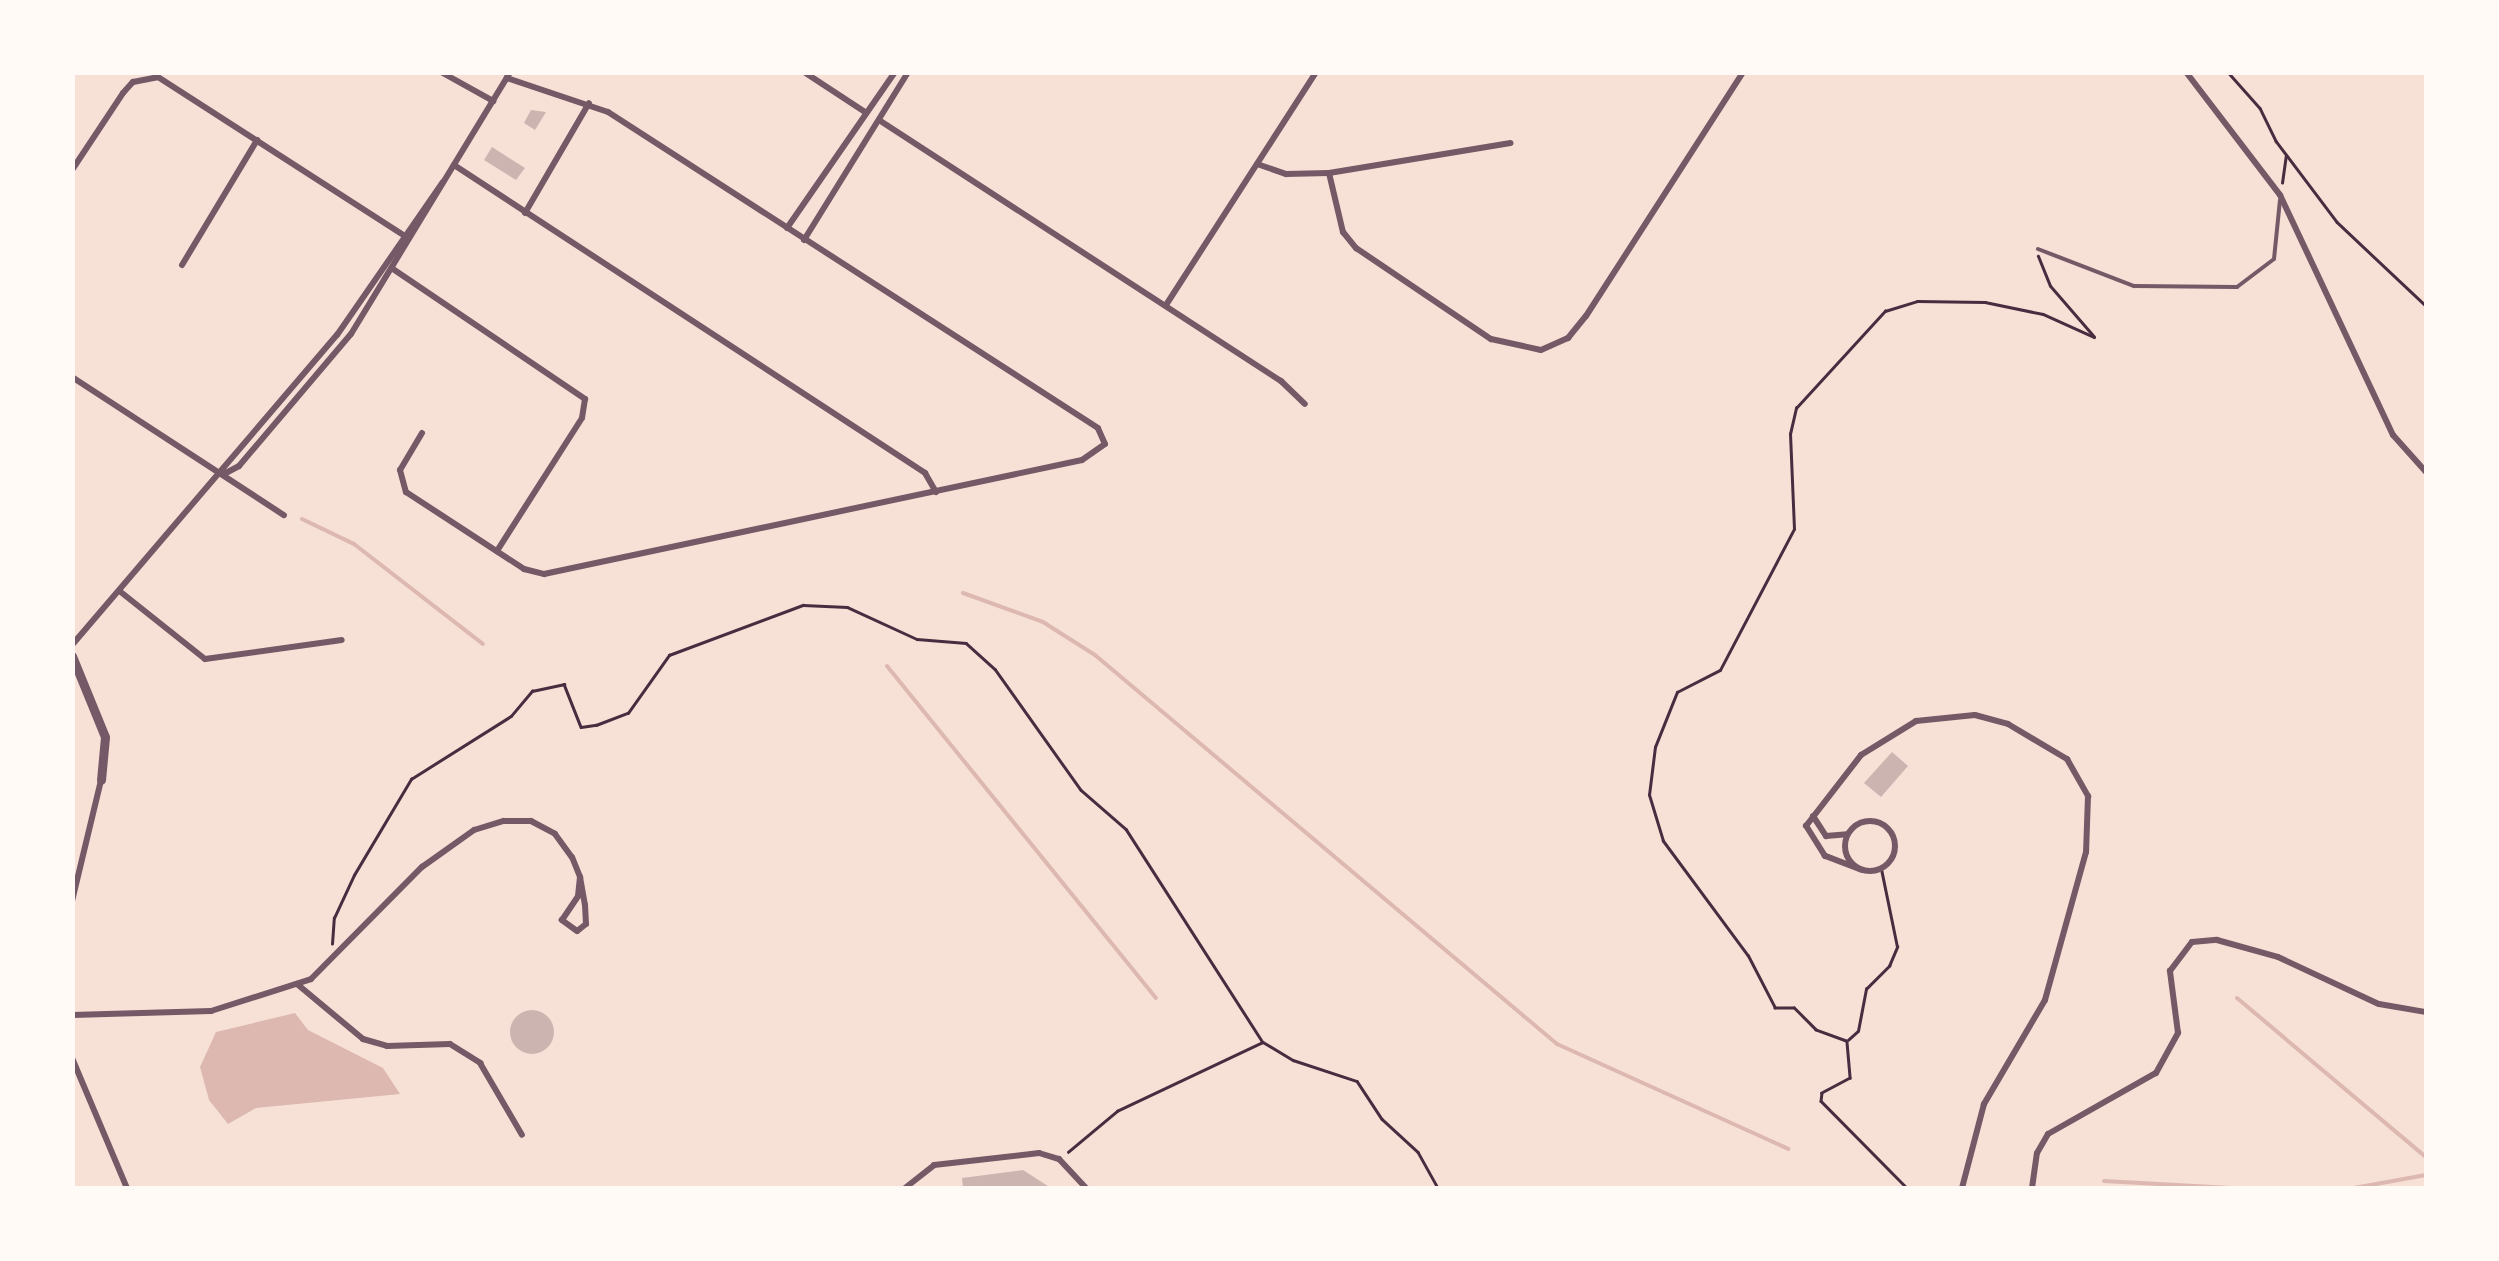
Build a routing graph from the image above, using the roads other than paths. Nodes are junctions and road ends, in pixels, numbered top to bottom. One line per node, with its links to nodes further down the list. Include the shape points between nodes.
1 (441, 72): 9 (street)
2 (804, 72): 11 (street)
3 (895, 72): 11 (street)
4 (908, 72): 12 (street)
5 (1316, 72): 15 (street)
6 (1743, 72): 18 (street, via 1586,316 1568,338 1541,350 1492,339 1356,248 1343,232)
7 (2186, 72): 20 (street)
8 (508, 75): 9 (street); 10 (street)
9 (493, 102): 16 (street)
10 (589, 104): 21 (street); 22 (street)
11 (865, 112): 22 (street)
12 (882, 122): 24 (street); 28 (street)
13 (257, 140): 17 (street, via 178,85 146,77 123,93); 23 (street); 26 (street)
14 (1511, 144): 18 (street)
15 (1257, 164): 18 (street, via 1286,174); 28 (street)
16 (454, 165): 19 (street); 21 (street)
17 (72, 170)
18 (1329, 173)
19 (443, 182): 23 (street); 27 (street)
20 (2280, 195): 25 (lane, via 2274,259 2238,287 2134,286); 32 (street, via 2393,435)
21 (526, 213): 34 (street, via 926,474)
22 (787, 228): 24 (street)
23 (402, 234): 33 (street, via 342,328)
24 (804, 240): 34 (street, via 1098,428 1103,448 1082,460)
25 (2038, 249)
26 (182, 265)
27 (393, 270): 33 (street, via 343,346 239,466); 36 (street, via 585,399 582,418)
28 (1166, 306): 30 (street)
29 (72, 377): 33 (street)
30 (1305, 404)
31 (422, 433): 36 (street, via 400,470 404,489)
32 (2426, 472)
33 (222, 475): 35 (street); 37 (street)
34 (936, 492): 36 (street, via 544,574)
35 (284, 516)
36 (497, 551)
37 (122, 593): 38 (street, via 205,658); 39 (street)
38 (342, 640)
39 (72, 645)
40 (72, 656): 41 (street, via 105,737)
41 (102, 780): 46 (street)
42 (1812, 815): 43 (street, via 1826,836); 44 (street, via 1806,830 1816,847 1836,864); 55 (street, via 1880,738 1949,716 1976,715 2042,740 2083,782 2090,824 2054,971 2035,1024 1984,1104)
43 (1848, 833): 44 (street, via 1846,855); 44 (street, via 1870,821 1885,826 1895,848 1882,869)
44 (1862, 870)
45 (580, 878): 45 (street, via 586,924 577,931 562,920 578,896); 47 (street, via 555,834 531,822 474,830 422,867)
46 (72, 901)
47 (297, 984): 49 (street, via 211,1011); 51 (street, via 363,1039 387,1046 450,1044 480,1063)
48 (2426, 1012): 56 (street, via 2378,1004 2278,957 2217,940 2192,942 2170,971 2178,1033 2156,1072 2048,1134 2037,1153)
49 (72, 1015)
50 (72, 1058): 52 (street)
51 (522, 1135)
52 (126, 1188)
53 (906, 1188): 54 (street, via 934,1164 1039,1153 1059,1159)
54 (1086, 1188)
55 (1962, 1188)
56 (2032, 1188)

